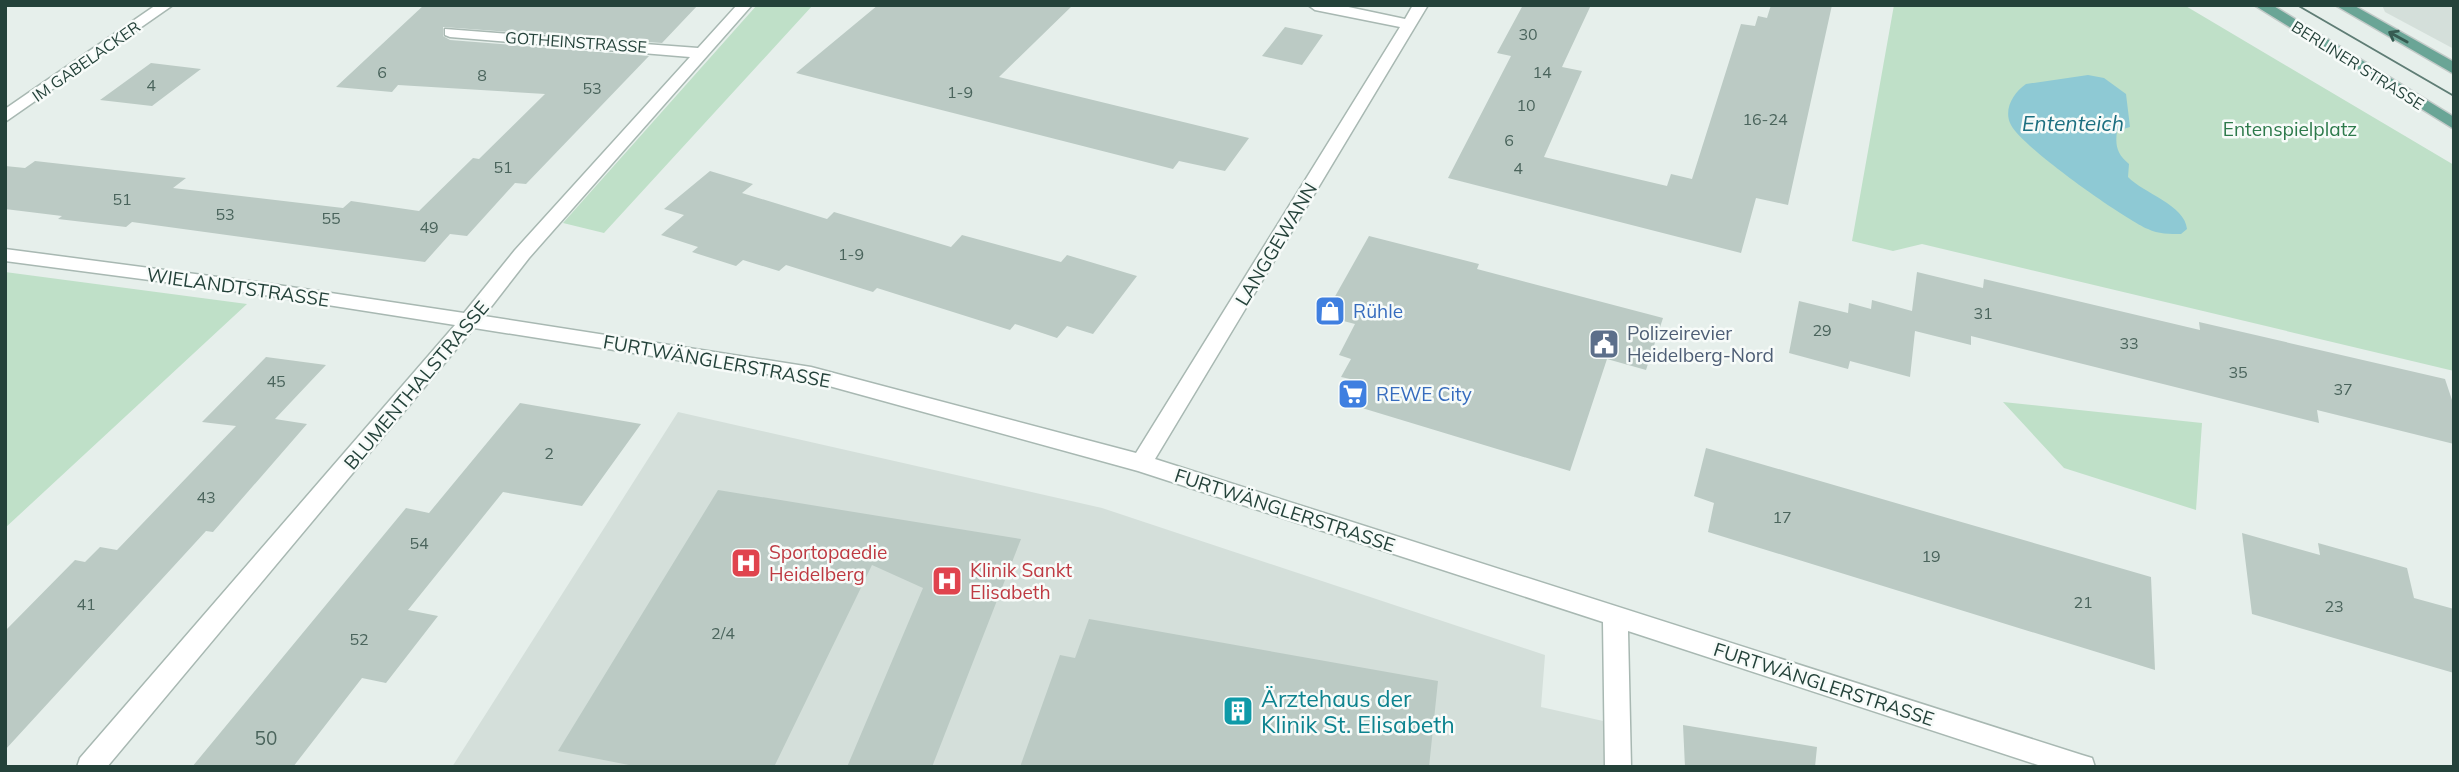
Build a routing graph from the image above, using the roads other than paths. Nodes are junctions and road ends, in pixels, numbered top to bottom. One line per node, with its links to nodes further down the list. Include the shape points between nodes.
1 (166, 5): 11 (street, IM GABELACKER)
2 (745, 5): 9 (street, BLUMENTHALSTRASSE)
3 (1315, 5): 7 (street)
4 (1421, 5): 7 (street, LANGGEWANN)
5 (2261, 5): 12 (main road, BERLINER STRASSE)
6 (2342, 5): 10 (main road, one-way to 6)
7 (1409, 24): 15 (street, LANGGEWANN)
8 (450, 32): 9 (street, GOTHEINSTRASSE)
9 (702, 53): 14 (street, BLUMENTHALSTRASSE, via 522,254)
10 (2454, 69)
11 (5, 117)
12 (2454, 124)
13 (5, 255): 14 (street, WIELANDTSTRASSE)
14 (470, 322): 15 (street, FURTWÄNGLERSTRASSE, via 811,374); 17 (street, BLUMENTHALSTRASSE)
15 (1141, 463): 16 (street, FURTWÄNGLERSTRASSE)
16 (1615, 617): 18 (street); 19 (street, FURTWÄNGLERSTRASSE)
17 (90, 767)
18 (1618, 767)
19 (2082, 767)

